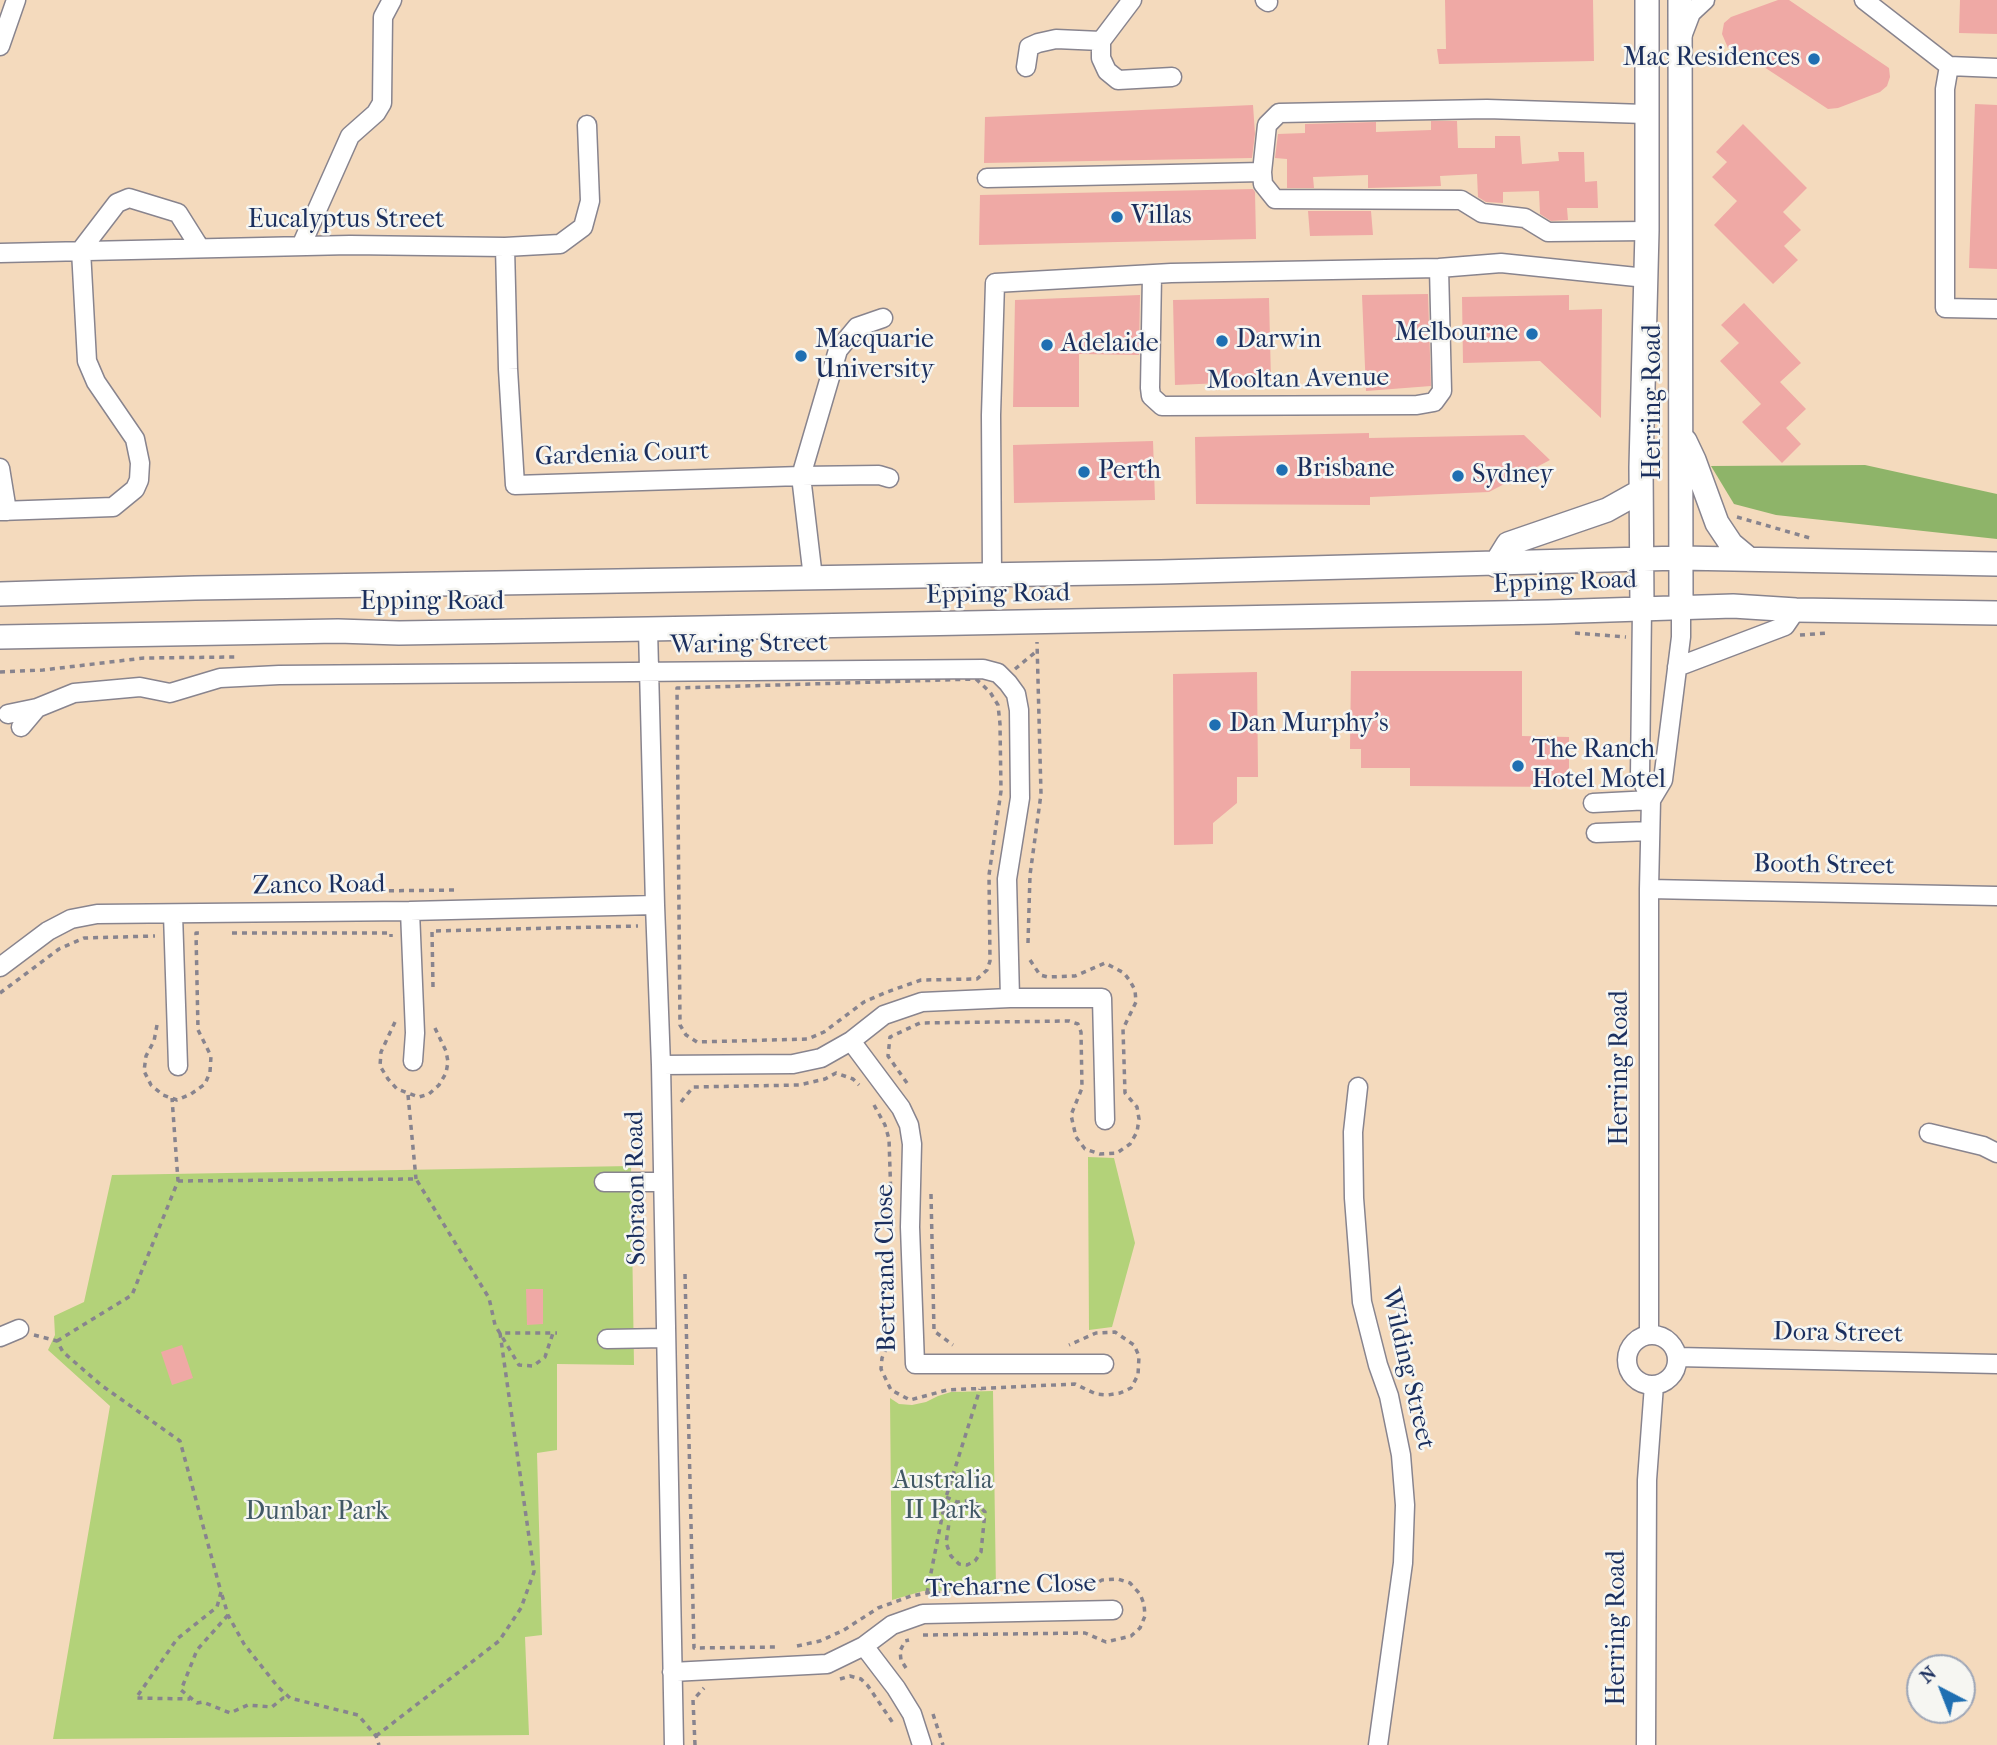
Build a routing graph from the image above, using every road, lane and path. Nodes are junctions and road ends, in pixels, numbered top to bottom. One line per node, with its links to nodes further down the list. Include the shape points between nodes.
1 (16, 0): 10 (street)
2 (393, 0): 20 (street, via 383,17 382,103 350,136)
3 (1132, 0): 8 (street)
4 (1647, 0): 15 (main road, Herring Road)
5 (1680, 0): 9 (main road, Herring Road)
6 (1705, 0): 9 (street, via 1691,13)
7 (1864, 0): 11 (street)
8 (1101, 41): 12 (street, via 1056,38 1038,43 1029,47); 14 (street, via 1101,58 1118,80)
9 (1680, 42): 30 (main road, Herring Road)
10 (0, 46)
11 (1949, 66): 13 (street); 28 (street, via 1945,89 1945,309)
12 (1026, 67)
13 (1997, 68)
14 (1172, 77)
15 (1645, 114): 17 (street, via 1487,108 1279,113 1267,125); 19 (main road, Herring Road)
16 (587, 125): 21 (street, Eucalyptus Street, via 590,201 583,228 560,244)
17 (1262, 172): 18 (street); 19 (street, via 1263,184 1275,199 1461,200 1482,213 1525,218 1548,232)
18 (988, 178)
19 (1647, 231): 27 (main road, Herring Road)
20 (301, 246): 21 (street, Eucalyptus Street); 22 (street, Eucalyptus Street)
21 (505, 247): 32 (street, Gardenia Court, via 515,485)
22 (201, 248): 23 (street, Eucalyptus Street); 23 (street, via 178,213 129,198 117,203)
23 (81, 250): 24 (street, Eucalyptus Street); 35 (street, via 87,361 135,439 139,481 113,507)
24 (0, 253)
25 (1439, 268): 26 (street); 26 (street, Mooltan Avenue, via 1442,391 1434,402 1417,405 1162,406 1151,396 1150,388); 27 (street, via 1500,263)
26 (1152, 275): 41 (street, via 995,283)
27 (1646, 278): 34 (main road, Herring Road)
28 (1997, 309)
29 (883, 318): 32 (street, via 857,327 838,350)
30 (1682, 435): 36 (main road, Herring Road); 38 (main road, via 1717,523)
31 (0, 468): 35 (street)
32 (802, 476): 33 (street); 42 (street)
33 (890, 478)
34 (1641, 491): 37 (main road, Herring Road); 40 (main road, via 1607,510 1508,544)
35 (4, 511)
36 (1681, 558): 37 (main road, Epping Road); 38 (main road, Epping Road); 45 (main road, Herring Road)
37 (1641, 559): 40 (main road, Epping Road); 44 (main road, Herring Road)
38 (1749, 559): 39 (main road, Epping Road)
39 (1997, 564)
40 (1495, 565): 41 (main road, Epping Road)
41 (992, 575): 42 (main road, Epping Road)
42 (813, 578): 43 (main road, Epping Road)
43 (0, 594)
44 (1642, 608): 45 (main road, Epping Road); 48 (main road, Epping Road); 62 (street, Herring Road, via 1640,776)
45 (1681, 609): 46 (main road, Epping Road); 56 (street, Herring Road)
46 (1796, 610): 47 (main road, Epping Road); 56 (street, via 1785,626)
47 (1997, 613)
48 (648, 629): 50 (main road, Epping Road); 59 (street, Sobraon Road)
49 (1838, 633): 51 (path)
50 (0, 637)
51 (1793, 637)
52 (1611, 638): 53 (path)
53 (1620, 638)
54 (1037, 642): 57 (path, via 1038,650)
55 (144, 658): 58 (path)
56 (1677, 667): 62 (street, Herring Road, via 1663,780)
57 (1015, 669)
58 (0, 672)
59 (649, 672): 61 (street, Waring Street, via 220,678 170,693 140,687 74,693); 68 (street, Sobraon Road); 80 (street, Waring Street, via 983,669 998,673 1016,694 1019,710 1020,798 1007,879)
60 (990, 692): 60 (path, via 998,705 1001,791 989,875 990,961 986,970 977,979 921,980 887,992 808,1039 697,1042 686,1035 680,1025 677,688 975,679)
61 (15, 720)
62 (1651, 800): 63 (street); 64 (street, Herring Road)
63 (1593, 803)
64 (1650, 831): 65 (street); 66 (street, Herring Road)
65 (1596, 833)
66 (1649, 889): 67 (street, Booth Street); 106 (street, Herring Road)
67 (1997, 896)
68 (655, 905): 69 (street, Zanco Road); 85 (street, Sobraon Road)
69 (410, 911): 70 (street, Zanco Road); 84 (street)
70 (173, 914): 77 (street, Zanco Road, via 97,914 71,919); 86 (street)
71 (640, 926): 72 (path)
72 (432, 931)
73 (209, 933): 91 (path, via 196,933 198,1030 211,1056 210,1072 205,1084 191,1094)
74 (223, 933): 75 (path, via 391,933)
75 (392, 946)
76 (155, 948): 79 (path, via 155,935 84,938 58,949)
77 (0, 968)
78 (1040, 975): 87 (path, via 1074,976 1105,963 1124,972 1135,990 1136,1002 1123,1029 1125,1093 1137,1107 1139,1119 1130,1144 1117,1153 1100,1154 1085,1149 1076,1137 1071,1115 1082,1088 1082,1032 1078,1024 1069,1021 920,1023 890,1037 888,1056)
79 (0, 993)
80 (1010, 998): 83 (street, via 922,1002 884,1015); 93 (street, via 1102,998)
81 (394, 1010): 96 (path, via 395,1023 381,1052 380,1066 397,1089 408,1095)
82 (157, 1014): 91 (path, via 144,1071 151,1085)
83 (851, 1041): 85 (street, via 821,1058 793,1064); 114 (street, Bertrand Close, via 909,1125 915,1364)
84 (413, 1061)
85 (661, 1065): 99 (street, Sobraon Road)
86 (178, 1066)
87 (908, 1085)
88 (1358, 1087): 139 (street, Wilding Street, via 1354,1198 1362,1302 1389,1396 1405,1505 1403,1563)
89 (862, 1088): 92 (path, via 836,1073 799,1085 693,1087)
90 (868, 1096): 101 (path, via 889,1139)
91 (172, 1098): 97 (path)
92 (681, 1102)
93 (1105, 1120)
94 (1929, 1133): 95 (street)
95 (1997, 1153)
96 (416, 1179): 97 (path); 105 (path, via 489,1298)
97 (178, 1181): 110 (path, via 132,1296)
98 (604, 1182): 99 (street)
99 (662, 1182): 108 (street, Sobraon Road)
100 (931, 1192): 112 (path, via 934,1331)
101 (891, 1208)
102 (685, 1265): 127 (path, via 694,1648)
103 (895, 1317): 117 (path, via 895,1331 881,1369 891,1390 911,1400 947,1390)
104 (19, 1329): 107 (street); 110 (path)
105 (500, 1334): 105 (path, via 555,1333 545,1357 533,1366 519,1366); 133 (path, via 534,1572 522,1608 499,1640)
106 (1649, 1335): 113 (street, via 1664,1338); 116 (street, via 1629,1350 1628,1367 1637,1381)
107 (0, 1337)
108 (666, 1338): 109 (street); 128 (street, Sobraon Road)
109 (607, 1339)
110 (57, 1341): 120 (path, via 63,1352 101,1385 180,1441)
111 (1058, 1345): 117 (path, via 1115,1332 1134,1345 1139,1356 1138,1375 1131,1388 1108,1395 1075,1384)
112 (962, 1346)
113 (1677, 1357): 115 (street, Dora Street); 116 (street, via 1669,1379)
114 (1104, 1364)
115 (1997, 1364)
116 (1654, 1385): 140 (street, Herring Road, via 1647,1480)
117 (980, 1388): 118 (path)
118 (946, 1497): 119 (path); 121 (path)
119 (957, 1502): 119 (path, via 977,1504 985,1512 981,1552 967,1564 959,1564 946,1543 951,1510)
120 (221, 1592): 124 (path); 132 (path, via 217,1607 177,1639 136,1698)
121 (927, 1593): 122 (path); 125 (path, via 878,1608 820,1641)
122 (934, 1593)
123 (1113, 1610): 126 (street, Treharne Close, via 923,1614 892,1625)
124 (228, 1615): 131 (path, via 255,1659); 132 (path, via 197,1650 181,1690)
125 (795, 1646)
126 (863, 1646): 128 (street, Treharne Close, via 827,1664); 138 (street, via 912,1714)
127 (782, 1647)
128 (672, 1672): 136 (street, Sobraon Road)
129 (830, 1681): 134 (path, via 850,1676 861,1679)
130 (716, 1688): 137 (path, via 703,1688 693,1700)
131 (290, 1698): 132 (path, via 272,1707 248,1705 230,1713); 133 (path, via 358,1715)
132 (190, 1699)
133 (376, 1736): 135 (path)
134 (899, 1737)
135 (379, 1745)
136 (674, 1745)
137 (695, 1745)
138 (922, 1745)
139 (1378, 1745)
140 (1646, 1745)

